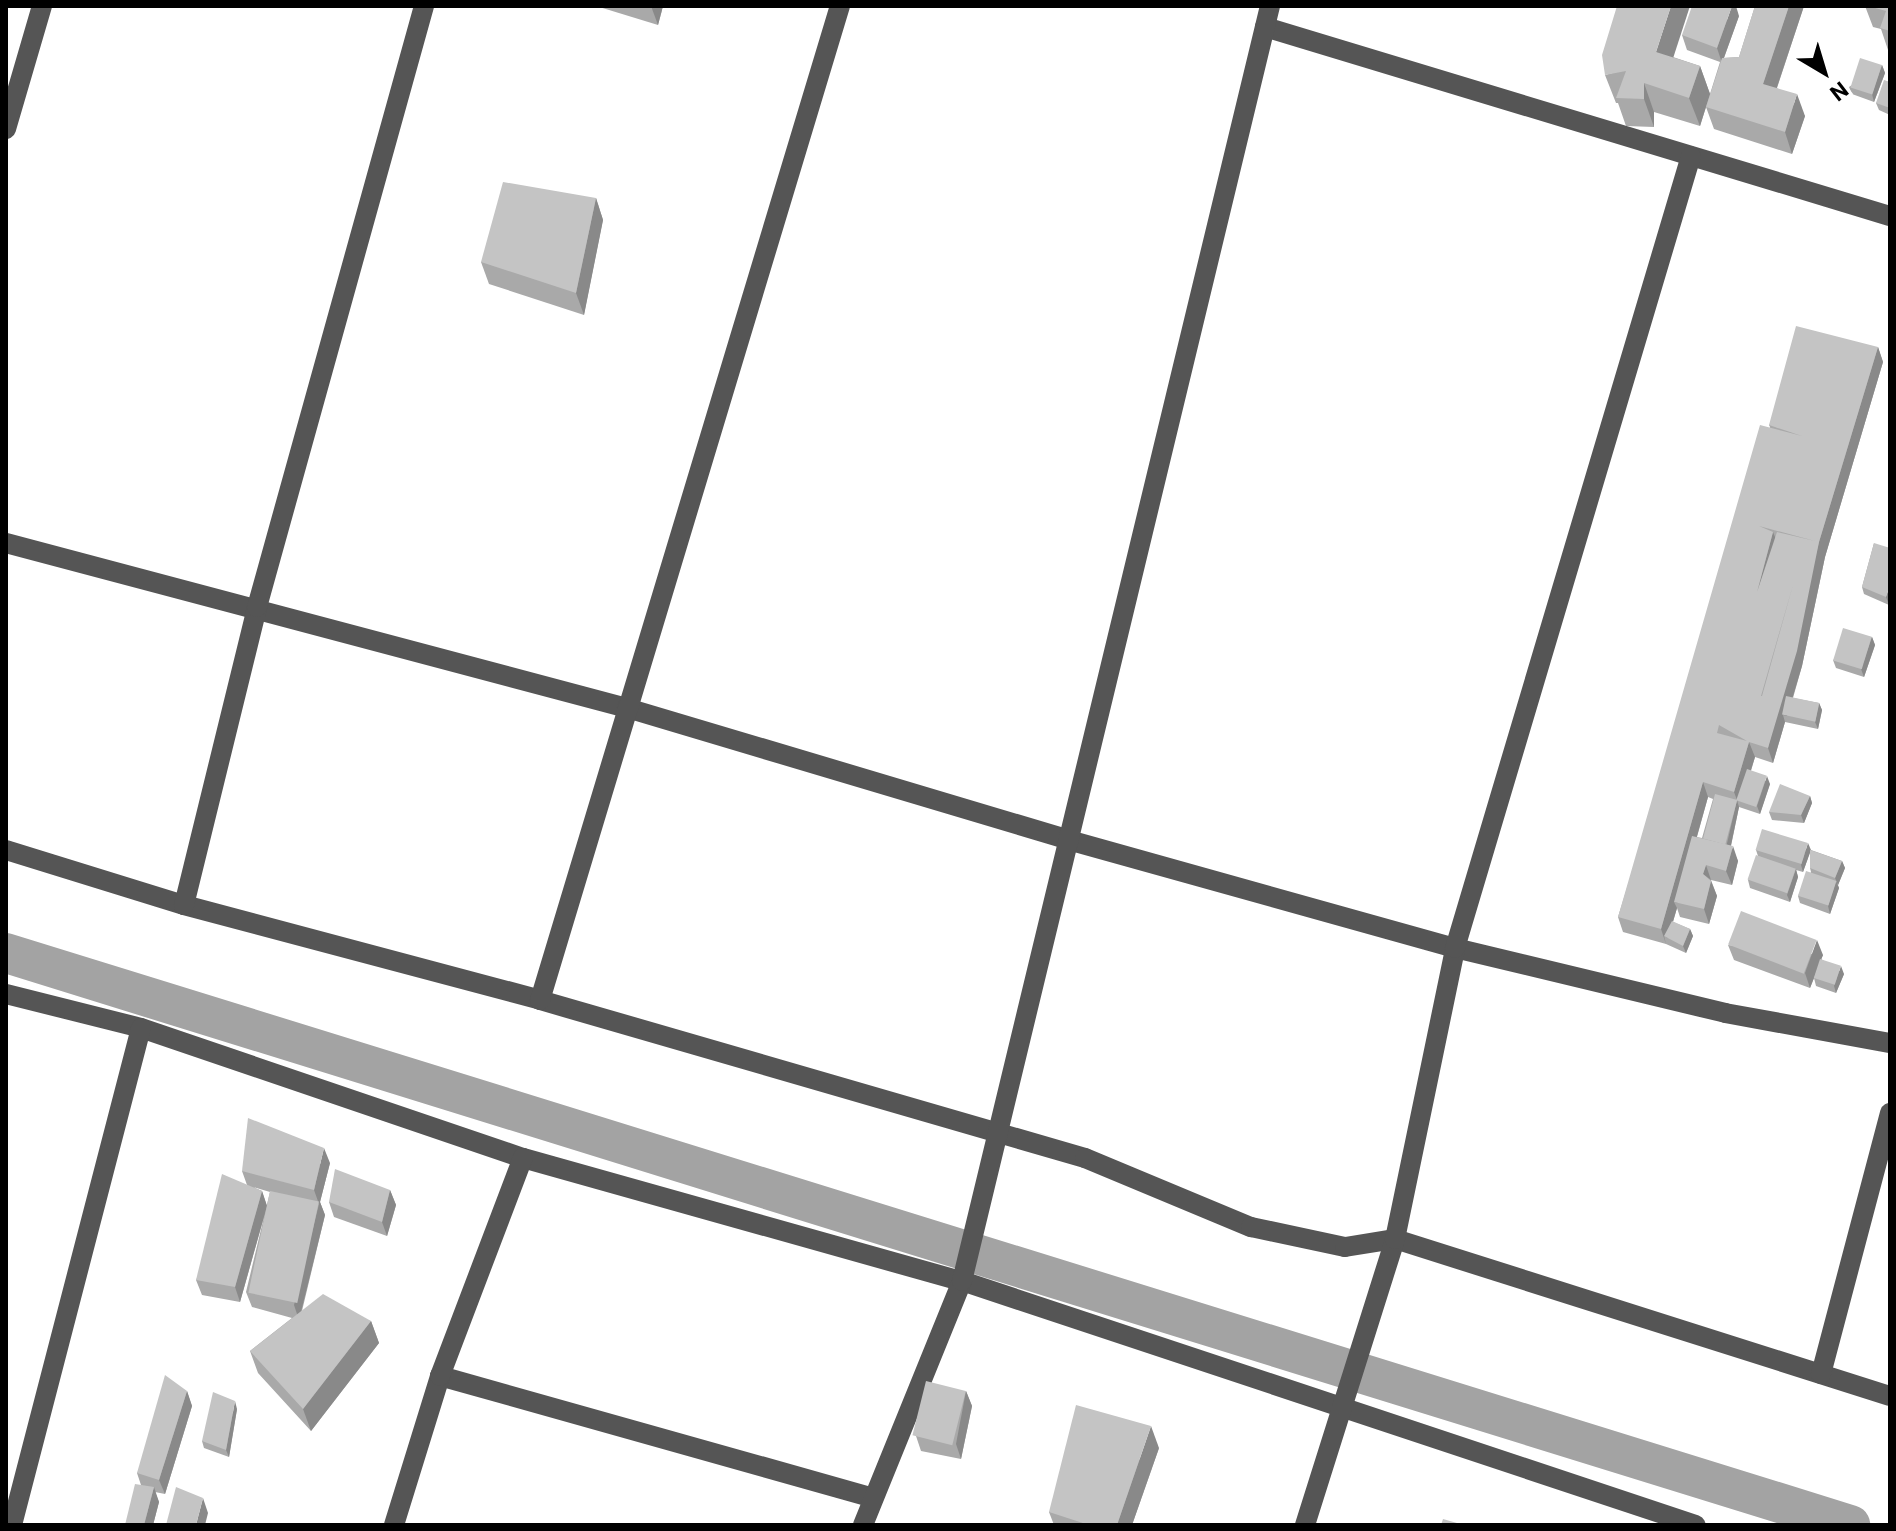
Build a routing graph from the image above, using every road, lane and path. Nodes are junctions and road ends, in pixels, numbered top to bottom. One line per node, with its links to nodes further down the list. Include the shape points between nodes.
1 (42, 6): 6 (street)
2 (424, 6): 10 (street)
3 (840, 6): 11 (street)
4 (1270, 6): 5 (street)
5 (1265, 27): 7 (street); 12 (street)
6 (6, 129)
7 (1691, 156): 8 (street); 15 (street)
8 (1890, 216)
9 (6, 543): 10 (street)
10 (257, 607): 11 (street); 14 (street)
11 (627, 708): 12 (street); 17 (street)
12 (1072, 841): 15 (street); 21 (street)
13 (6, 850): 14 (street)
14 (184, 905): 17 (street)
15 (1455, 948): 19 (street, via 1725,1013); 23 (street)
16 (6, 994): 18 (street)
17 (540, 1000): 21 (street)
18 (141, 1028): 22 (street); 30 (street)
19 (1890, 1043)
20 (1890, 1113): 25 (street)
21 (1001, 1137): 23 (street, via 1085,1158 1168,1196 1291,1237 1345,1247); 24 (street)
22 (523, 1158): 24 (street); 26 (street)
23 (1395, 1239): 25 (street); 28 (street)
24 (962, 1281): 28 (street); 29 (street)
25 (1821, 1374): 27 (street)
26 (440, 1376): 29 (street); 31 (street)
27 (1890, 1396)
28 (1343, 1407): 33 (street); 34 (street)
29 (873, 1498): 32 (street)
30 (12, 1525)
31 (394, 1525)
32 (863, 1525)
33 (1305, 1525)
34 (1696, 1525)

